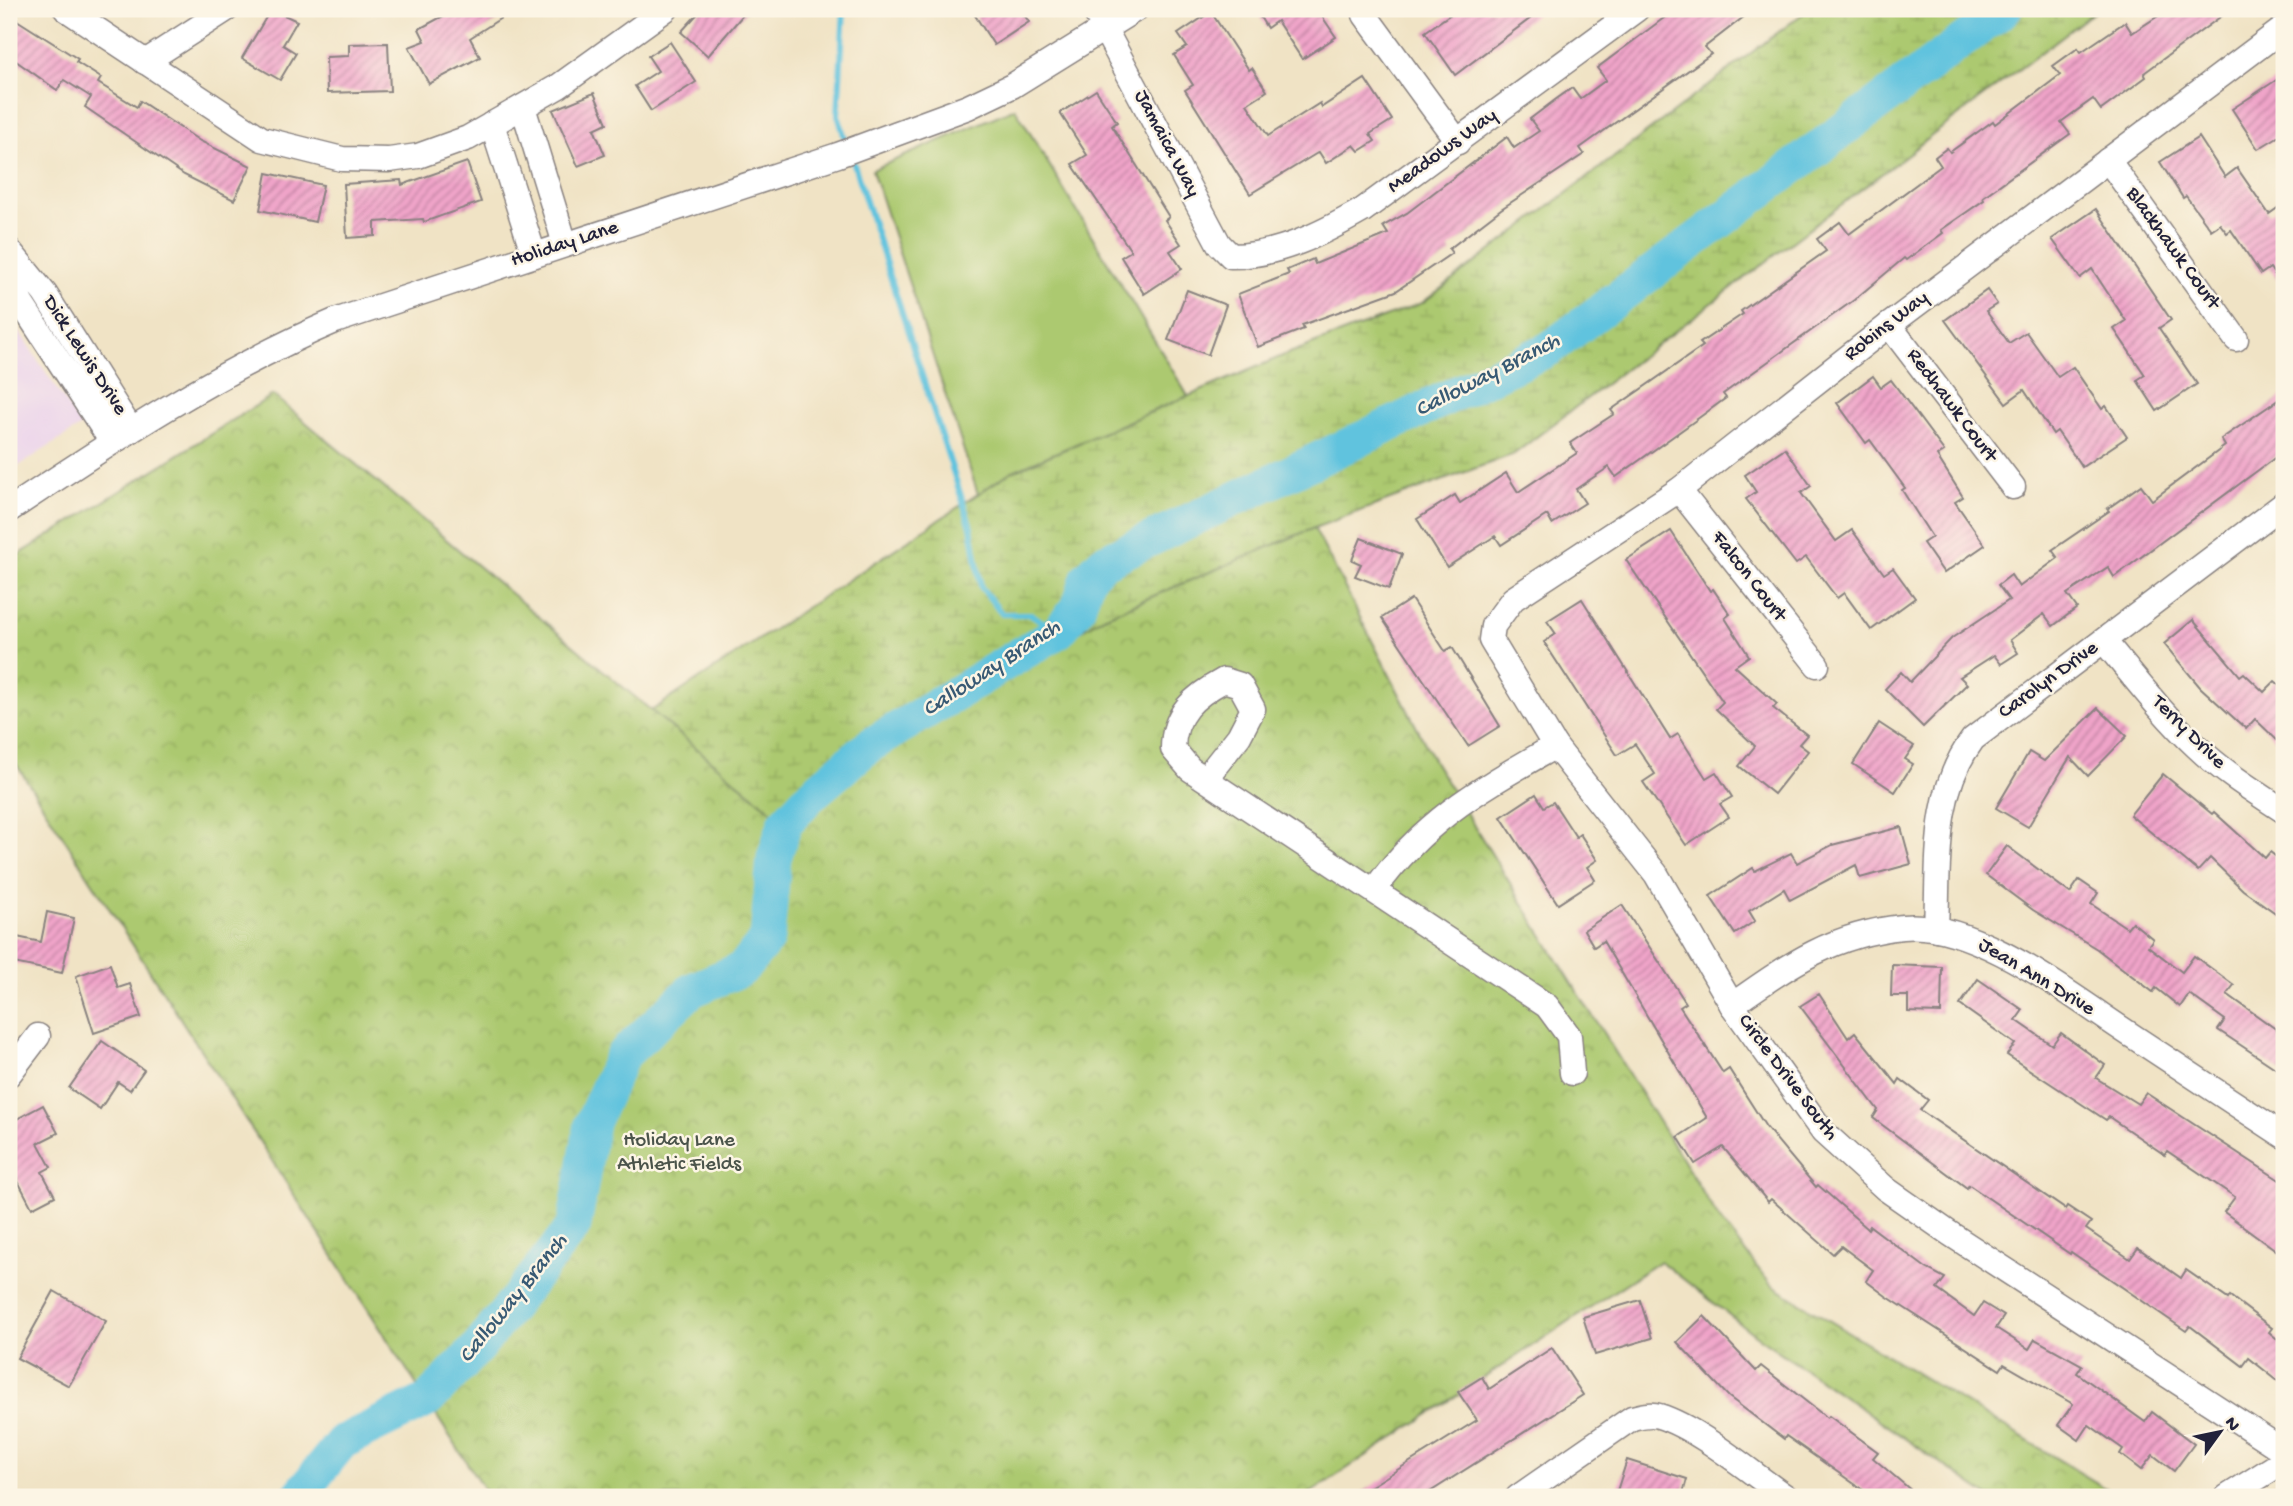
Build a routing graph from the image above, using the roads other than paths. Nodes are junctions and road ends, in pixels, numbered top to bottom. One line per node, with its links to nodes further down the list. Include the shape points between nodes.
1 (66, 9): 9 (street)
2 (228, 9): 9 (street)
3 (666, 9): 10 (street)
4 (1136, 9): 7 (street, Holiday Lane)
5 (1365, 9): 12 (street)
6 (1637, 9): 12 (street, Meadows Way)
7 (1099, 18): 14 (street, Holiday Lane, via 1012,86 838,155); 17 (street, Jamaica Way, via 1219,244)
8 (2284, 28): 13 (street, Robins Way)
9 (145, 62): 11 (street, via 262,138 342,159 418,156)
10 (523, 107): 11 (street); 14 (street)
11 (492, 124): 16 (street)
12 (1458, 142): 17 (street, Meadows Way, via 1332,228 1291,245)
13 (2108, 160): 19 (street, Robins Way); 20 (street, Blackhawk Court)
14 (565, 244): 16 (street, Holiday Lane)
15 (9, 250): 21 (street, Dick Lewis Drive, via 45,295)
16 (534, 255): 21 (street, Holiday Lane, via 291,340 204,384)
17 (1231, 256)
18 (9, 275): 21 (street, Dick Lewis Drive, via 21,303)
19 (1889, 325): 22 (street, Redhawk Court); 23 (street, Robins Way)
20 (2236, 339)
21 (121, 436): 25 (street, Holiday Lane)
22 (2013, 487)
23 (1679, 490): 26 (street, Robins Way, via 1513,598); 28 (street, Falcon Court)
24 (2284, 504): 27 (street, Carolyn Drive)
25 (9, 510)
26 (1493, 626): 29 (street, Circle Drive South, via 1491,640)
27 (2104, 640): 31 (street, Terry Drive, via 2198,748); 33 (street, Carolyn Drive, via 2000,716 1973,738 1960,756 1942,803)
28 (1817, 665)
29 (1555, 746): 32 (street, via 1470,795 1415,838); 34 (street, Circle Drive South, via 1656,874)
30 (1205, 779): 32 (street)
31 (2284, 811)
32 (1375, 889): 36 (street, via 1547,1006 1569,1036)
33 (1936, 929): 34 (street, Jean Ann Drive, via 1905,926 1840,940 1792,963); 38 (street, Jean Ann Drive, via 1968,937 2027,967)
34 (1732, 1004): 39 (street, Circle Drive South, via 1823,1132 1886,1189)
35 (38, 1036): 37 (street)
36 (1572, 1073)
37 (9, 1074)
38 (2284, 1136)
39 (2284, 1451)
40 (2284, 1461): 43 (street)
41 (1518, 1497): 42 (street, via 1632,1418 1649,1415 1699,1437)
42 (1786, 1497)
43 (2227, 1497)

